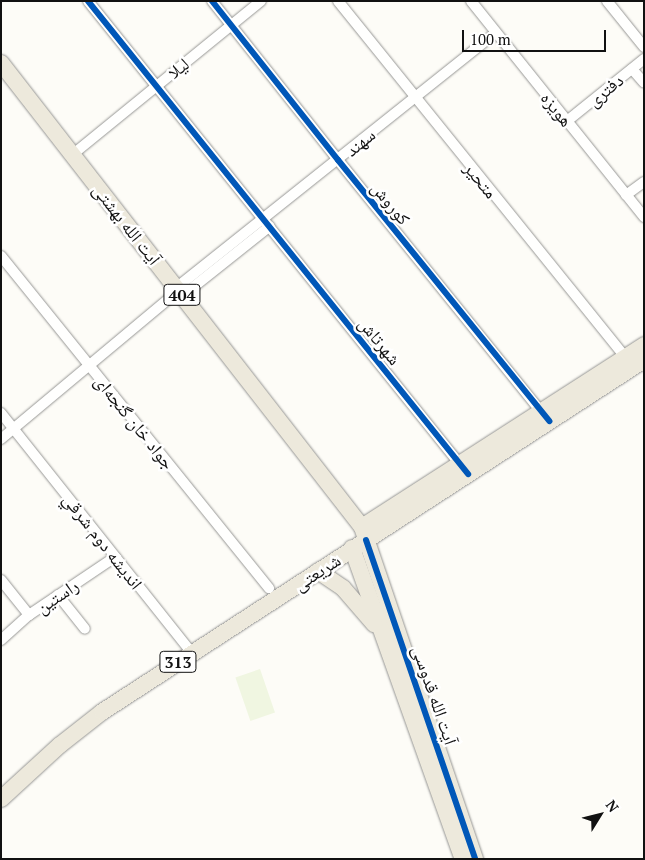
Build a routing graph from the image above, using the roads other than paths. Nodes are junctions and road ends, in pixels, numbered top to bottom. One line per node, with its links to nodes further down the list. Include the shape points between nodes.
1 (88, 1): 14 (street, شهرتاش)
2 (212, 1): 7 (street, کوروش)
3 (261, 1): 7 (street, لیلا)
4 (338, 1): 15 (street, متحیر)
5 (471, 1): 8 (street, هویزه)
6 (607, 1): 9 (street)
7 (231, 26): 14 (street, لیلا); 18 (street, کوروش)
8 (496, 33): 15 (street, سهند); 16 (street, هویزه)
9 (644, 47)
10 (644, 59): 12 (street, دفتری)
11 (1, 64): 17 (main road, آیت الله بهشتی / 404)
12 (632, 69): 13 (street); 16 (street, دفتری)
13 (644, 83)
14 (156, 86): 17 (street, لیلا); 22 (street, شهرتاش)
15 (414, 98): 18 (street, سهند); 26 (street, متحیر)
16 (567, 121): 20 (street, هویزه)
17 (72, 155): 24 (main road, آیت الله بهشتی / 404)
18 (338, 160): 22 (street, سهند); 29 (street, کوروش)
19 (644, 182): 20 (street)
20 (626, 195): 21 (street, هویزه)
21 (644, 217)
22 (267, 223): 24 (street, سهند); 32 (street, شهرتاش)
23 (1, 256): 27 (street, جواد خان گنجه‌ای)
24 (177, 293): 27 (street, سهند); 33 (main road, آیت الله بهشتی / 404)
25 (644, 345): 26 (main road, شریعتی / 313)
26 (634, 361): 29 (main road, شریعتی / 313)
27 (90, 366): 30 (street, سهند); 37 (street, جواد خان گنجه‌ای)
28 (1, 412): 30 (street, انديشه دوم شرقي)
29 (545, 416): 32 (main road, شریعتی / 313)
30 (14, 429): 31 (street, سهند); 34 (street, انديشه دوم شرقي)
31 (1, 439)
32 (464, 469): 33 (main road, شریعتی / 313)
33 (360, 539): 35 (main road, شریعتی / 313); 42 (main road, آیت الله قدوسی); 45 (main road, آیت الله قدوسی)
34 (115, 557): 38 (street, راستین); 43 (street, انديشه دوم شرقي)
35 (318, 571): 37 (main road, شریعتی / 313); 42 (main road, via 354,598)
36 (1, 580): 39 (street)
37 (273, 593): 43 (main road, شریعتی / 313)
38 (58, 595): 39 (street, راستین); 40 (street)
39 (29, 615): 41 (street, راستین)
40 (85, 629)
41 (1, 640)
42 (385, 640): 45 (main road, آیت الله قدوسی)
43 (192, 653): 44 (main road, شریعتی / 313, via 89,721)
44 (1, 799)
45 (460, 833): 46 (main road, آیت الله قدوسی); 47 (main road, آیت الله قدوسی)
46 (463, 859)
47 (475, 859)

